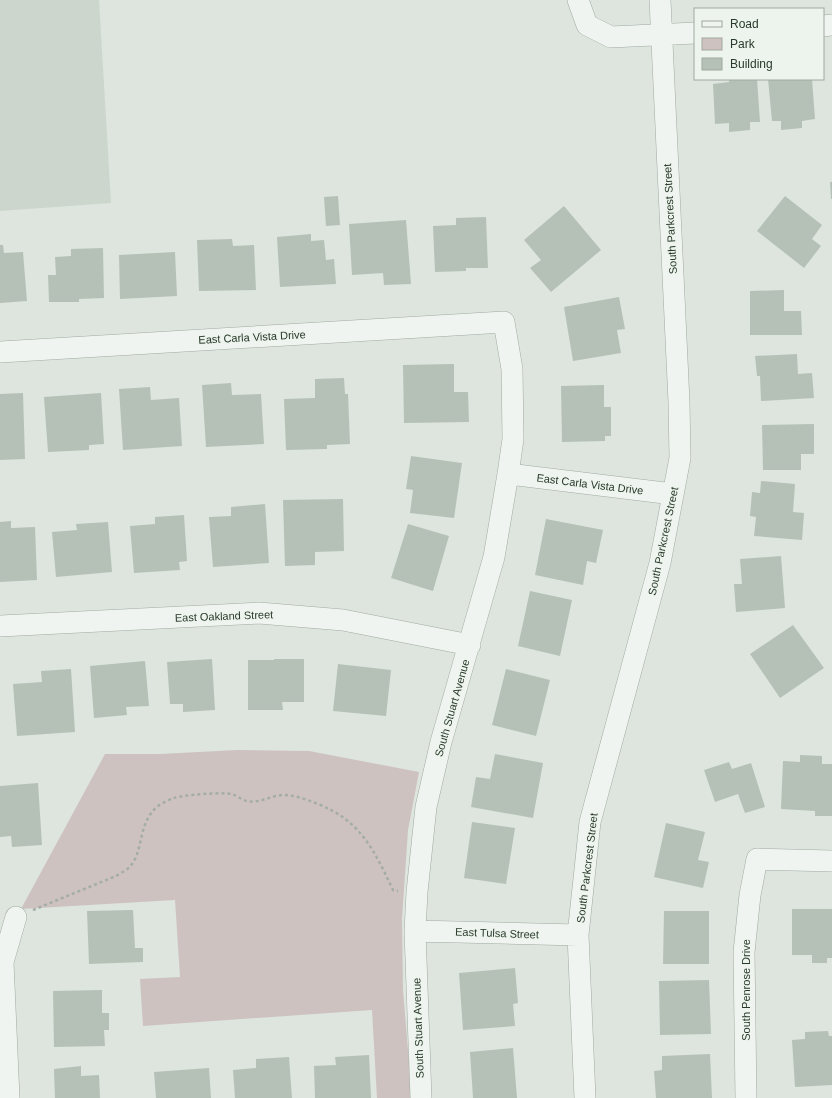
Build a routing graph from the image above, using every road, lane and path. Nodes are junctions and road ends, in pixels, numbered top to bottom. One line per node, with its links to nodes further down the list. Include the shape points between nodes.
1 (578, 0): 4 (street, via 587,25 611,37)
2 (660, 0): 4 (street, South Parkcrest Street)
3 (694, 33): 4 (street)
4 (662, 35): 8 (street, South Parkcrest Street, via 679,402 680,458)
5 (504, 322): 6 (street, East Carla Vista Drive); 7 (street, South Stuart Avenue, via 512,369 513,439)
6 (0, 352)
7 (508, 474): 8 (street, East Carla Vista Drive); 10 (street, South Stuart Avenue, via 494,557)
8 (673, 494): 15 (street, South Parkcrest Street, via 660,563 590,822)
9 (0, 626): 10 (street, East Oakland Street, via 259,613 343,620)
10 (470, 645): 14 (street, South Stuart Avenue, via 441,742 426,807)
11 (832, 861): 19 (street, South Penrose Drive, via 757,859 744,952)
12 (403, 891): 13 (path, via 393,890 376,855 362,835 338,813 293,796 277,795 252,802 223,793 174,798 159,806 148,816 136,858 126,870)
13 (16, 917): 16 (street, via 3,962)
14 (415, 931): 15 (street, East Tulsa Street); 17 (street, South Stuart Avenue)
15 (578, 935): 18 (street, South Parkcrest Street)
16 (9, 1098)
17 (421, 1098)
18 (585, 1098)
19 (746, 1098)

